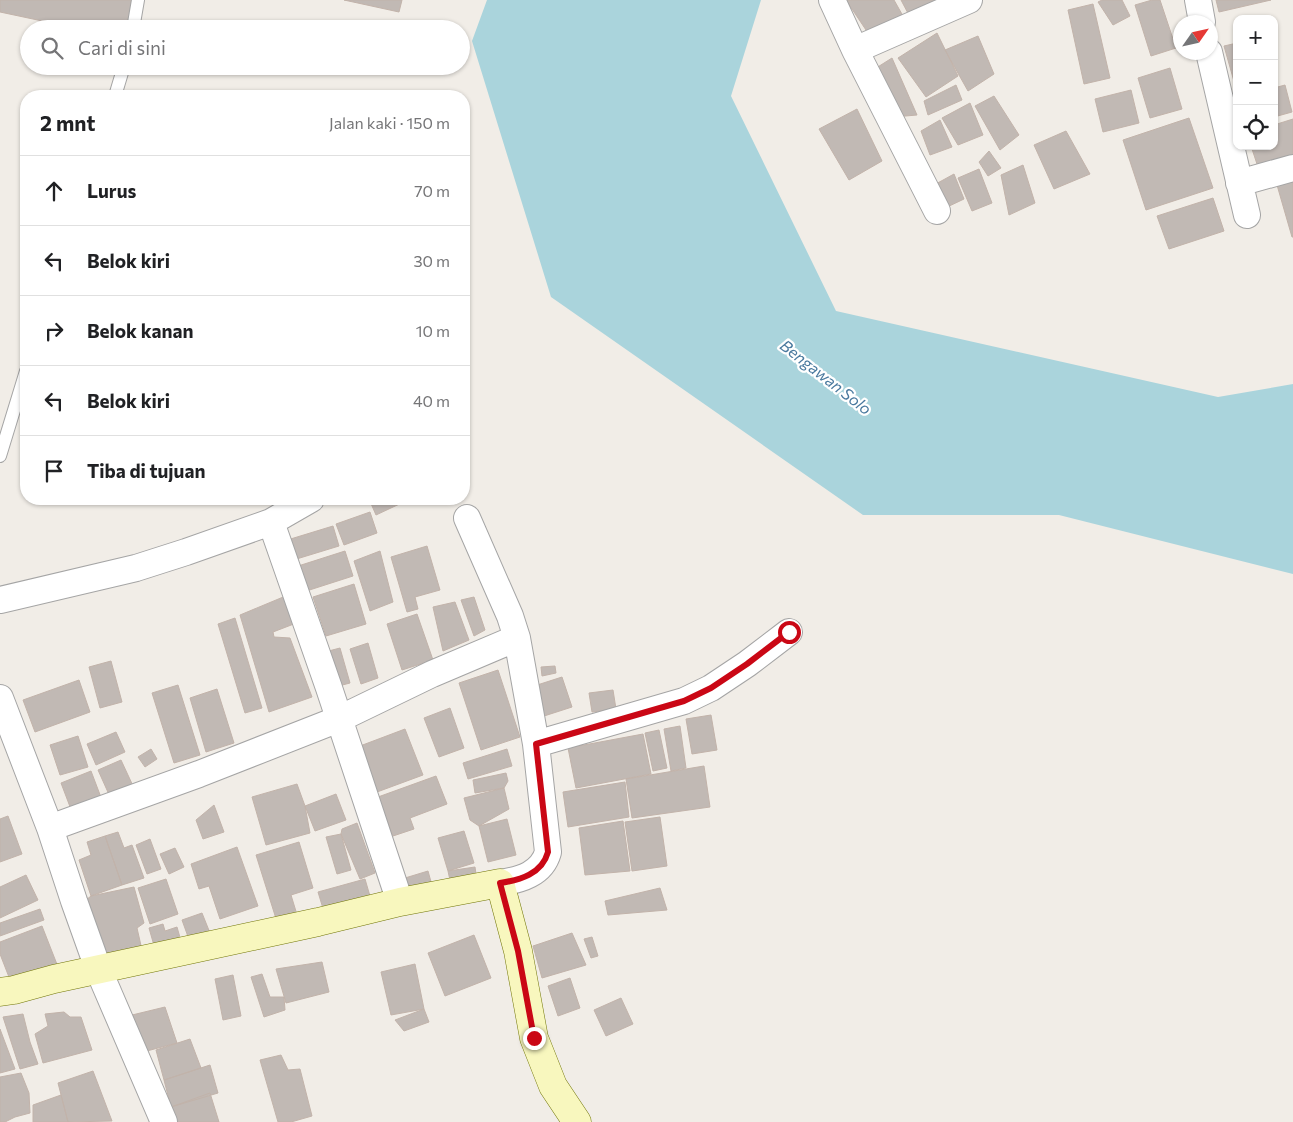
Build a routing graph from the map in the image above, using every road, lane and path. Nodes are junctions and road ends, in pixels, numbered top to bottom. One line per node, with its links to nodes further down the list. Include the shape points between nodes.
1 (138, 0): 6 (lane)
2 (832, 0): 7 (street)
3 (969, 0): 7 (street)
4 (1198, 0): 5 (street)
5 (1201, 15)
6 (135, 20)
7 (855, 50): 13 (street)
8 (1210, 60): 12 (street)
9 (121, 75): 10 (lane)
10 (117, 90)
11 (1293, 168): 12 (street)
12 (1239, 183): 14 (street)
13 (937, 211)
14 (1247, 216)
15 (20, 391): 16 (lane)
16 (0, 456)
17 (301, 505): 19 (street)
18 (467, 518): 22 (street)
19 (271, 522): 20 (street, via 136,568); 24 (street)
20 (0, 600)
21 (789, 632): 25 (street, via 725,679 684,701)
22 (517, 638): 24 (street, via 432,674); 25 (street)
23 (2, 712): 26 (street)
24 (339, 720): 26 (street); 28 (street)
25 (536, 744): 27 (street, via 548,852 542,865 528,876)
26 (50, 828): 29 (street)
27 (500, 883): 28 (street); 32 (street, via 518,951 534,1038 553,1086)
28 (400, 902): 29 (street)
29 (99, 971): 30 (street); 31 (street)
30 (0, 992)
31 (164, 1122)
32 (577, 1122)

